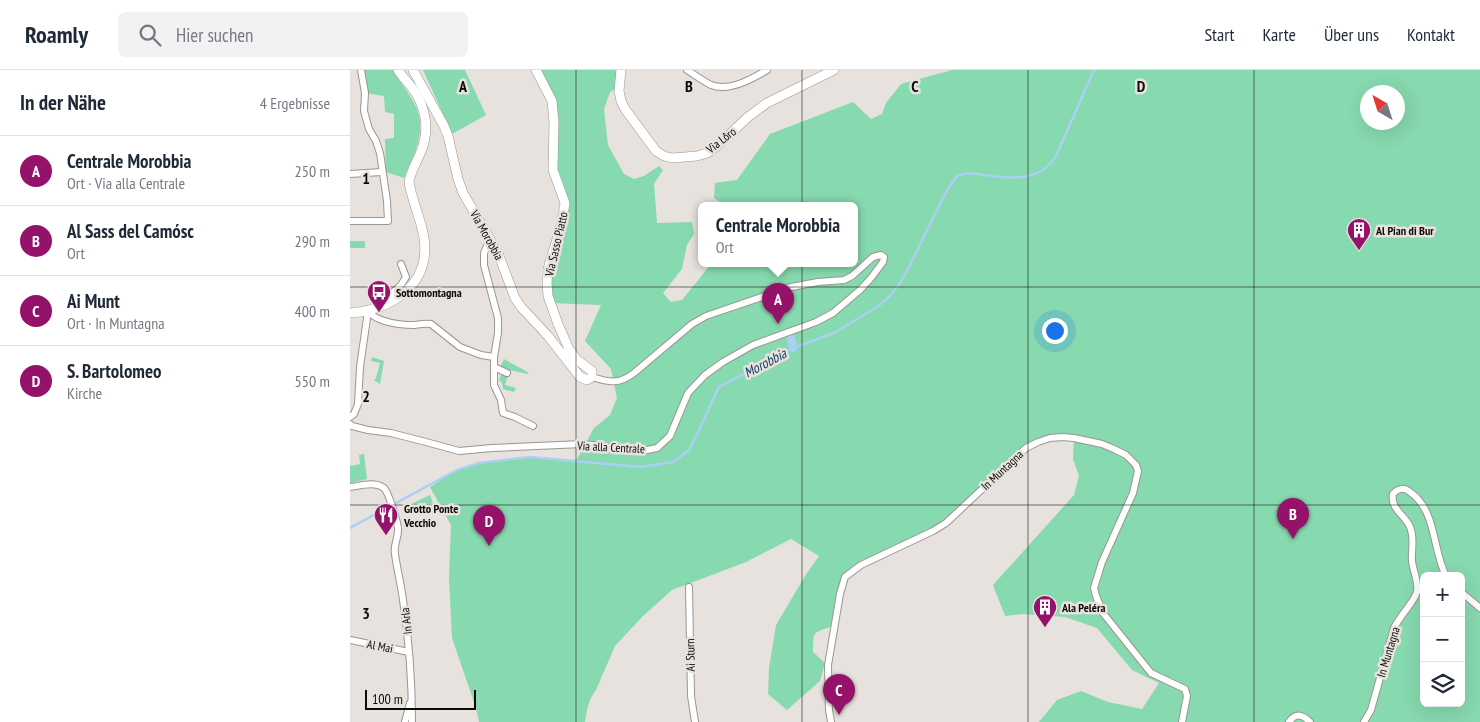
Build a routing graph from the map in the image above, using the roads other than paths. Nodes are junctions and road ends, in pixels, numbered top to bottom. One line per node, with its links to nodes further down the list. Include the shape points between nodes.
1 (361, 70): 9 (street, via 364,111 378,146)
2 (398, 70): 14 (street, via 418,98 426,121 424,142 409,182 425,249 416,278)
3 (413, 70): 12 (street, Via Morobbia, via 448,136 463,193)
4 (536, 70): 20 (street, Via Sasso Piatto, via 552,101 553,170 564,203 562,222 548,269 548,296 566,345 574,357 592,371)
5 (621, 70): 8 (street, Via Lôro, via 619,91 625,109 656,151 672,158 707,152 766,103)
6 (687, 70): 7 (street, via 711,84 722,86 739,83)
7 (767, 70)
8 (834, 70)
9 (382, 172): 10 (street); 11 (street, via 388,221)
10 (350, 174)
11 (350, 221)
12 (492, 241): 17 (street, via 484,253 484,265 498,318); 20 (street, Via Morobbia, via 517,302 580,377 585,380)
13 (401, 264): 14 (street, via 406,277 391,294)
14 (392, 302): 15 (street)
15 (366, 311): 16 (street); 17 (street, via 372,317 397,323 431,324 460,347); 21 (street, via 358,404)
16 (350, 313)
17 (494, 357): 18 (street)
18 (494, 367): 19 (street); 23 (street, via 495,387 502,412)
19 (507, 373)
20 (591, 378): 22 (street, Via alla Centrale, via 613,382 628,378 706,316 797,286 844,280 876,256 884,257 871,278 833,314 753,345 705,375 688,393 670,436 657,448 636,450 584,444 459,452)
21 (350, 416)
22 (350, 424)
23 (533, 426)
24 (350, 488): 30 (street, In Arla, via 375,485 387,493 398,530 394,551)
25 (1444, 572): 39 (street, In Muntagna, via 1424,508 1409,491 1398,489 1393,494 1393,502 1411,529 1417,591 1394,628 1371,710)
26 (690, 588): 34 (street, Ai Sturn, via 690,696)
27 (1465, 595): 28 (street)
28 (1480, 608)
29 (350, 640): 30 (street, Al Mai)
30 (409, 652): 31 (street, In Arla)
31 (412, 700): 32 (street); 33 (street, In Arla)
32 (405, 722)
33 (412, 722)
34 (695, 722)
35 (831, 722): 36 (street, In Muntagna, via 828,665 846,577 861,565 946,523 1026,448 1062,437 1102,444 1136,465 1138,472 1133,493 1094,588 1104,613 1146,668 1153,675 1185,689 1187,696)
36 (1182, 722)
37 (1289, 722): 38 (street, via 1299,715)
38 (1310, 722)
39 (1364, 722)

